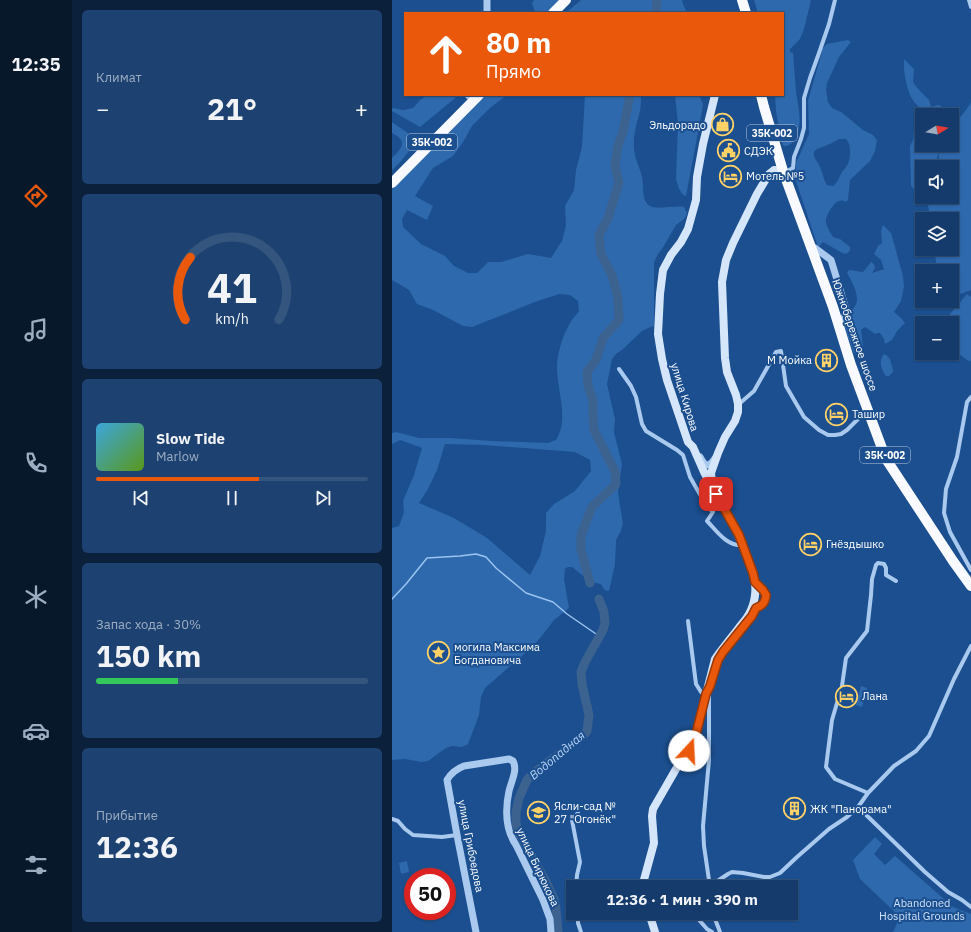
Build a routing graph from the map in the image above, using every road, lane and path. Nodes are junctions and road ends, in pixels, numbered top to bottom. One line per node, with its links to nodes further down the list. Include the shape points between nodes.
1 (486, 0): 8 (street)
2 (566, 0): 9 (highway)
3 (571, 0): 10 (highway)
4 (743, 0): 11 (main road); 12 (highway)
5 (835, 0): 17 (street, via 804,98 804,128 801,139)
6 (968, 0): 7 (street)
7 (971, 7)
8 (487, 12)
9 (554, 12)
10 (559, 12)
11 (738, 12)
12 (747, 12)
13 (472, 96): 18 (highway, 35К-002); 19 (highway, 35К-002)
14 (715, 96): 24 (main road, улица Кирова, via 697,177 696,200 688,229 663,270 660,294 658,334 662,359 688,442)
15 (762, 96): 17 (highway, Южнобережное шоссе / 35К-002)
16 (765, 96): 17 (highway, Южнобережное шоссе / 35К-002, via 768,112)
17 (788, 170): 22 (main road, via 774,170 769,174 726,260 722,282 725,358); 23 (highway, Южнобережное шоссе / 35К-002, via 851,365); 29 (highway, Южнобережное шоссе / 35К-002, via 889,456)
18 (392, 176)
19 (392, 183)
20 (619, 369): 27 (street, via 636,397 646,432 683,455 690,477 706,505 713,512 707,521 732,544)
21 (971, 397): 28 (street, via 967,402 957,457 946,489 944,513 950,532)
22 (738, 404): 23 (street, via 754,391 776,352 781,351 786,386 804,418 819,430 828,435 841,434); 25 (main road, via 735,421)
23 (868, 409): 32 (highway, Южнобережное шоссе / 35К-002, via 886,459)
24 (693, 447): 25 (street, via 704,464 708,465); 26 (main road, улица Кирова)
25 (718, 453): 26 (main road, via 711,473)
26 (712, 486): 27 (main road, улица Кирова)
27 (742, 545): 31 (main road, улица Кирова)
28 (971, 570)
29 (971, 579)
30 (896, 581): 38 (street, via 886,575 884,564 876,565 872,579 867,631 846,658 842,686 828,741 826,767 835,779)
31 (755, 582): 33 (main road, улица Кирова); 33 (main road, via 766,595 762,605)
32 (971, 586)
33 (754, 607): 36 (main road, via 752,616 718,660)
34 (688, 621): 36 (street, via 696,684 701,692)
35 (971, 646): 38 (street, via 929,736 916,751 894,766)
36 (707, 692): 44 (main road, via 694,742 653,809 654,843); 45 (street, via 709,760 703,826)
37 (458, 769): 42 (street, улица Грибоедова, via 447,780); 53 (street, улица Бирюкова, via 508,759 515,764 507,804 508,830 543,900)
38 (868, 793): 39 (street)
39 (858, 807): 46 (street, via 780,873 764,877 732,872); 47 (street, via 925,872)
40 (578, 813): 43 (street, via 572,820 580,862)
41 (392, 819): 42 (street, via 398,821 413,835 442,837)
42 (456, 834): 52 (street, улица Грибоедова)
43 (577, 880)
44 (644, 880)
45 (709, 880)
46 (719, 880)
47 (971, 907)
48 (578, 920): 54 (street)
49 (651, 920): 55 (main road)
50 (699, 920): 56 (street)
51 (715, 920): 57 (street)
52 (476, 932)
53 (552, 932)
54 (581, 932)
55 (655, 932)
56 (712, 932)
57 (720, 932)

